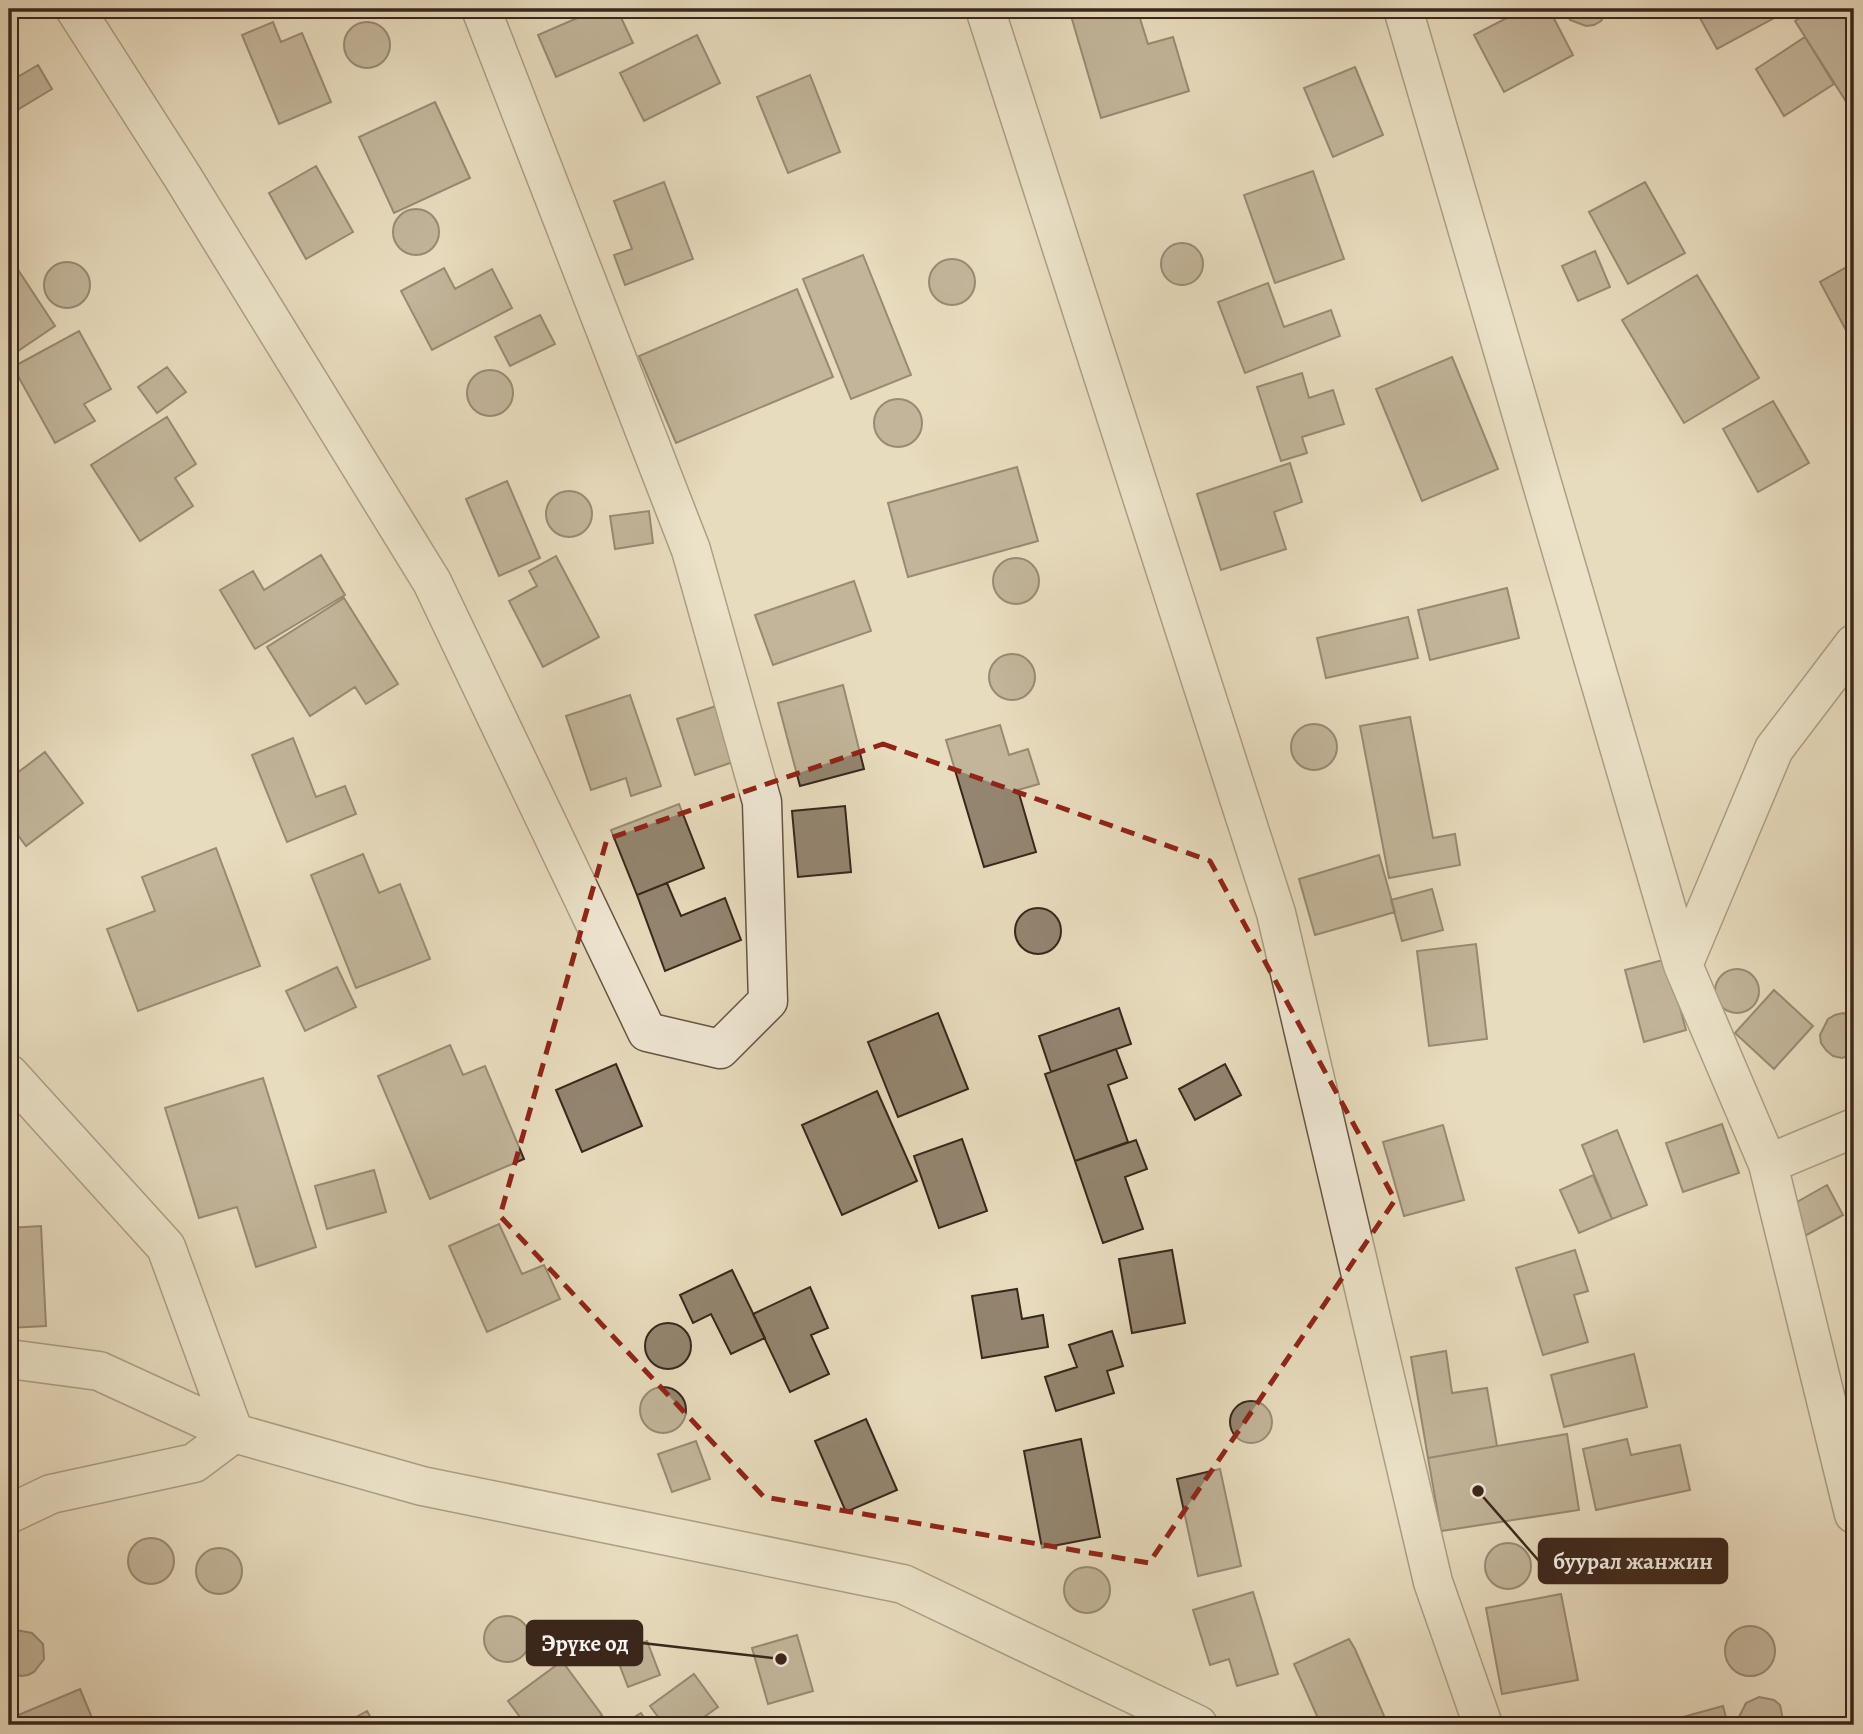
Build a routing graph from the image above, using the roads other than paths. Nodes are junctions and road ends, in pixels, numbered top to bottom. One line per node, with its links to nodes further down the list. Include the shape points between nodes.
1 (75, 9): 2 (street, via 432,582 647,1032 720,1049 768,1001 761,802 691,550)
2 (481, 9)
3 (985, 9): 16 (street, via 1276,913 1433,1582)
4 (1404, 9): 6 (street)
5 (1854, 644): 6 (street, via 1774,749)
6 (1683, 965): 9 (street)
7 (9, 1074): 11 (street, via 166,1247)
8 (1854, 1128): 9 (street)
9 (1768, 1164): 13 (street)
10 (9, 1359): 11 (street, via 99,1371)
11 (234, 1433): 12 (street, via 194,1464 51,1494); 14 (street, via 422,1486 903,1584)
12 (9, 1514)
13 (1854, 1514)
14 (1141, 1712): 15 (street)
15 (1198, 1725)
16 (1483, 1725)

